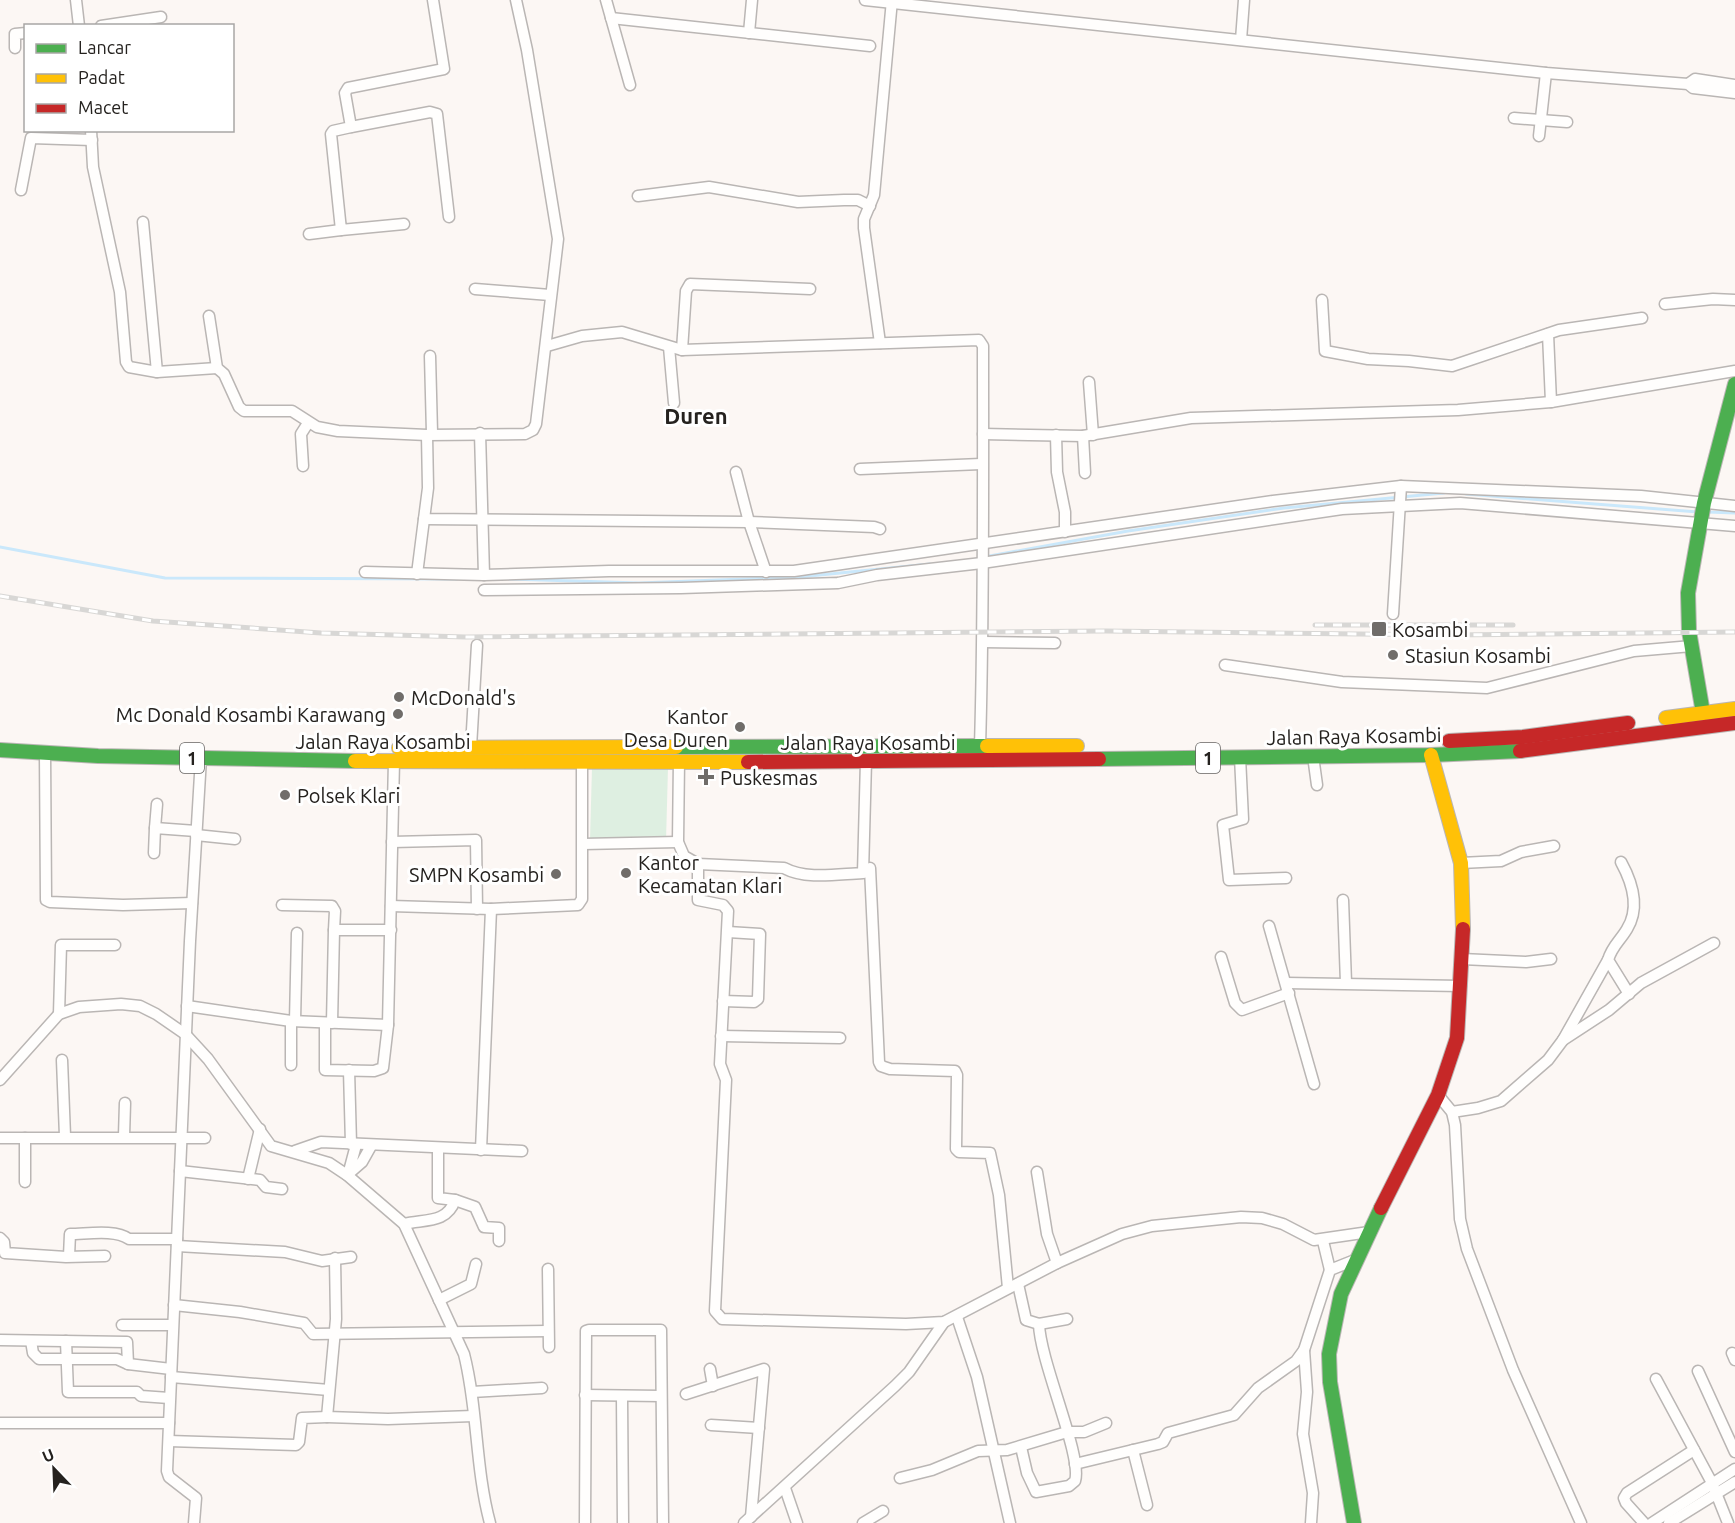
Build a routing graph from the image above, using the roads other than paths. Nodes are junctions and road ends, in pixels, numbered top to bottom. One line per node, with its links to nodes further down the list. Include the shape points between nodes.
1 (76, 0): 11 (street)
2 (433, 0): 26 (street, via 444,69 348,88 345,93)
3 (516, 0): 39 (street, via 528,50 558,240)
4 (606, 0): 10 (street)
5 (752, 0): 14 (street)
6 (865, 0): 8 (street)
7 (1244, 0): 15 (street)
8 (891, 2): 15 (street); 31 (street)
9 (161, 17): 12 (street)
10 (611, 18): 14 (street); 20 (street)
11 (79, 24)
12 (114, 24)
13 (24, 33): 17 (street, via 15,34)
14 (750, 33): 16 (street)
15 (1240, 40): 18 (street)
16 (870, 46)
17 (15, 48)
18 (1546, 73): 19 (street); 24 (street)
19 (1688, 84): 21 (street, via 1695,80); 22 (street)
20 (630, 85)
21 (1735, 85)
22 (1735, 93)
23 (1514, 118): 24 (street)
24 (1541, 120): 25 (street); 28 (street)
25 (1567, 122)
26 (351, 127): 32 (street, via 430,112 437,114); 35 (street, via 331,134)
27 (91, 135): 29 (street, via 32,138); 53 (street, via 93,167 120,292 124,359 129,367)
28 (1539, 136)
29 (21, 190)
30 (638, 196): 31 (street, via 709,187 798,202 844,200)
31 (870, 206): 46 (street, via 864,228)
32 (449, 217)
33 (143, 222): 53 (street)
34 (404, 224): 35 (street)
35 (341, 230): 36 (street)
36 (309, 234)
37 (475, 289): 39 (street)
38 (810, 289): 49 (street, via 690,284 686,291)
39 (550, 295): 47 (street)
40 (1322, 300): 45 (street, via 1325,351 1368,359 1452,366)
41 (1735, 300): 42 (street)
42 (1665, 304)
43 (210, 316): 51 (street)
44 (1642, 318): 45 (street)
45 (1548, 334): 57 (street)
46 (880, 343): 49 (street); 62 (street, via 979,340 983,346)
47 (547, 346): 48 (street, via 582,336 622,332 645,336); 60 (street, via 533,430 525,434)
48 (669, 347): 49 (street); 58 (street)
49 (682, 350)
50 (430, 356): 61 (street)
51 (216, 368): 53 (street); 59 (street, via 224,374 241,410 292,411)
52 (1735, 371): 57 (street)
53 (158, 372)
54 (1089, 382): 64 (street)
55 (1735, 384): 56 (main road)
56 (1733, 400): 73 (main road)
57 (1551, 402): 64 (street, via 1458,410 1191,418)
58 (674, 403)
59 (308, 423): 61 (street, via 338,431); 66 (street, via 301,438)
60 (480, 433): 61 (street); 75 (street)
61 (429, 434): 74 (street)
62 (983, 434): 63 (street); 65 (street)
63 (1056, 435): 64 (street); 79 (street)
64 (1088, 436): 69 (street)
65 (981, 464): 67 (street); 80 (street)
66 (303, 466)
67 (860, 470)
68 (736, 472): 76 (street)
69 (1085, 473)
70 (1400, 495): 71 (street); 71 (street, via 1461,503); 79 (street, via 1284,499); 80 (street, via 1342,509); 90 (street)
71 (1640, 506): 73 (street); 73 (street)
72 (1735, 507): 73 (street)
73 (1702, 514): 77 (street); 94 (main road, via 1688,594)
74 (424, 519): 75 (street); 83 (street)
75 (482, 521): 76 (street); 84 (street)
76 (749, 522): 78 (street, via 874,526); 85 (street)
77 (1735, 526)
78 (880, 530)
79 (1065, 532): 80 (street)
80 (982, 554): 81 (street); 81 (street); 91 (street)
81 (876, 568): 86 (street); 86 (street, via 838,583)
82 (364, 572): 83 (street)
83 (417, 574): 84 (street)
84 (484, 575): 88 (street)
85 (773, 577): 86 (street); 87 (street); 87 (street)
86 (792, 578)
87 (682, 580): 88 (street); 88 (street)
88 (529, 581): 89 (street)
89 (484, 590)
90 (1393, 614)
91 (983, 642): 92 (street); 100 (street)
92 (1055, 643)
93 (477, 645): 101 (street)
94 (1692, 646): 95 (street, via 1634,651 1488,688 1342,682); 97 (main road)
95 (1225, 665)
96 (1735, 709): 97 (main road, Jalan Raya Kosambi / 1)
97 (1703, 713): 100 (main road, Jalan Raya Kosambi / 1, via 1523,737 1422,742)
98 (1735, 723): 105 (main road, Jalan Raya Kosambi / 1, via 1525,751)
99 (0, 737): 107 (main road, Jalan Raya Kosambi / 1)
100 (980, 746): 102 (main road, Jalan Raya Kosambi / 1)
101 (471, 747): 102 (main road, Jalan Raya Kosambi / 1); 107 (main road, Jalan Raya Kosambi / 1)
102 (679, 748): 112 (street)
103 (0, 750): 104 (main road, Jalan Raya Kosambi / 1)
104 (45, 753): 109 (main road, Jalan Raya Kosambi / 1); 129 (street, via 45,900 123,905)
105 (1431, 755): 106 (main road, Jalan Raya Kosambi / 1); 124 (main road)
106 (1313, 756): 108 (main road, Jalan Raya Kosambi / 1); 113 (street)
107 (387, 757): 109 (main road, Jalan Raya Kosambi / 1); 111 (main road, Jalan Raya Kosambi / 1); 118 (street)
108 (1240, 757): 110 (main road, Jalan Raya Kosambi / 1); 127 (street, via 1243,819 1223,825 1228,877)
109 (201, 758): 116 (street)
110 (866, 761): 112 (main road, Jalan Raya Kosambi / 1); 125 (street, via 863,873 793,874 784,868)
111 (582, 762): 112 (main road, Jalan Raya Kosambi / 1); 120 (street)
112 (679, 763): 119 (street)
113 (1317, 785)
114 (158, 804): 115 (street)
115 (155, 828): 116 (street); 122 (street)
116 (196, 833): 117 (street); 129 (street)
117 (235, 839)
118 (392, 842): 131 (street); 132 (street, via 476,840)
119 (678, 842): 120 (street); 125 (street, via 684,856)
120 (583, 844): 133 (street, via 582,899 578,905)
121 (1554, 846): 124 (street, via 1521,852 1501,861)
122 (154, 854)
123 (1621, 862): 144 (street, via 1631,882 1633,916 1613,944)
124 (1461, 863): 142 (main road)
125 (698, 864): 137 (street, via 696,897 701,903 726,908)
126 (870, 868): 202 (street, via 879,1062 890,1069 955,1071 956,1149 990,1153)
127 (1286, 878)
128 (1343, 900): 145 (street)
129 (192, 903): 150 (street)
130 (282, 905): 135 (street, via 332,906 336,911)
131 (391, 906): 132 (street); 136 (street)
132 (477, 909): 133 (street)
133 (491, 909): 177 (street)
134 (1269, 926): 147 (street)
135 (334, 930): 136 (street); 153 (street)
136 (391, 930): 154 (street)
137 (728, 932): 149 (street); 149 (street, via 760,934 758,999)
138 (297, 933): 152 (street)
139 (1714, 943): 148 (street, via 1641,983)
140 (115, 945): 151 (street, via 61,945)
141 (1221, 957): 147 (street, via 1235,1003 1242,1010)
142 (1462, 959): 143 (street); 146 (main road)
143 (1551, 959)
144 (1608, 960): 148 (street); 158 (street)
145 (1346, 983): 146 (street); 147 (street)
146 (1461, 986): 164 (main road, via 1457,1038)
147 (1288, 988): 163 (street)
148 (1629, 994): 158 (street)
149 (723, 1001): 156 (street)
150 (187, 1006): 152 (street); 155 (street)
151 (59, 1014): 155 (street, via 79,1007 132,1005 156,1014); 162 (street)
152 (293, 1021): 153 (street); 160 (street)
153 (328, 1023): 154 (street); 161 (street, via 325,1070)
154 (388, 1025): 161 (street, via 383,1068)
155 (185, 1034): 167 (street); 172 (street)
156 (721, 1036): 157 (street); 207 (street, via 721,1071 726,1080 715,1311 718,1316 906,1324)
157 (840, 1038)
158 (1563, 1040): 166 (street, via 1548,1060 1501,1101)
159 (62, 1060): 168 (street)
160 (291, 1065)
161 (349, 1070): 174 (street)
162 (0, 1080)
163 (1314, 1084)
164 (1438, 1095): 166 (street); 188 (main road)
165 (125, 1103): 169 (street)
166 (1452, 1112): 268 (street, via 1460,1218 1467,1249 1513,1370)
167 (260, 1129): 179 (street, via 271,1146); 183 (street)
168 (65, 1136): 169 (street); 171 (street)
169 (124, 1136): 172 (street)
170 (0, 1138): 171 (street)
171 (25, 1138): 184 (street)
172 (182, 1138): 173 (street); 180 (street)
173 (205, 1138)
174 (353, 1144): 175 (street); 179 (street, via 316,1143); 182 (street)
175 (371, 1146): 176 (street); 182 (street)
176 (438, 1148): 177 (street); 186 (street, via 438,1198)
177 (481, 1149): 178 (street)
178 (522, 1151)
179 (296, 1152): 182 (street, via 329,1163)
180 (180, 1172): 183 (street); 192 (street)
181 (1037, 1172): 198 (street, via 1047,1234)
182 (348, 1175): 187 (street)
183 (248, 1179): 185 (street)
184 (25, 1182)
185 (282, 1189)
186 (455, 1200): 187 (street, via 439,1218); 191 (street, via 475,1206 484,1227 499,1228)
187 (404, 1224): 203 (street)
188 (1369, 1232): 190 (street); 197 (main road)
189 (0, 1238): 193 (street, via 5,1253)
190 (1323, 1240): 198 (street, via 1314,1240 1262,1218 1194,1221 1122,1234); 201 (street)
191 (499, 1241)
192 (177, 1242): 193 (street, via 129,1239 108,1233 70,1234); 196 (street, via 285,1252 321,1261); 204 (street)
193 (69, 1256): 194 (street)
194 (105, 1256)
195 (351, 1257): 196 (street)
196 (335, 1258): 213 (street)
197 (1355, 1260): 201 (street); 267 (main road, via 1341,1294 1329,1361)
198 (1057, 1263): 202 (street)
199 (476, 1264): 203 (street, via 471,1284)
200 (548, 1269): 212 (street)
201 (1330, 1269): 218 (street)
202 (1013, 1286): 205 (street); 208 (street, via 1026,1320)
203 (439, 1300): 211 (street)
204 (174, 1305): 210 (street); 213 (street, via 304,1323 313,1334)
205 (957, 1317): 207 (street); 246 (street, via 977,1377)
206 (1067, 1319): 208 (street)
207 (944, 1322): 252 (street, via 895,1386)
208 (1040, 1324): 241 (street, via 1050,1382)
209 (122, 1325): 210 (street)
210 (172, 1325): 223 (street)
211 (454, 1331): 212 (street); 213 (street); 228 (street, via 464,1354)
212 (548, 1331): 217 (street)
213 (334, 1336): 227 (street)
214 (0, 1340): 215 (street)
215 (32, 1341): 216 (street); 219 (street, via 33,1353 39,1359)
216 (66, 1341): 219 (street); 220 (street, via 127,1342)
217 (549, 1347)
218 (1304, 1350): 244 (street, via 1296,1361 1258,1388 1234,1415 1168,1433 1163,1442); 266 (street, via 1307,1392 1303,1434 1313,1493)
219 (67, 1359): 220 (street, via 117,1359); 233 (street, via 66,1390 70,1392 137,1392 141,1396)
220 (128, 1364): 223 (street)
221 (710, 1369): 225 (street)
222 (1698, 1371): 247 (street)
223 (171, 1373): 227 (street); 233 (street)
224 (1656, 1379): 245 (street)
225 (712, 1386): 229 (street); 240 (street, via 764,1369)
226 (542, 1388): 228 (street)
227 (329, 1390): 235 (street)
228 (472, 1392): 234 (street)
229 (686, 1394)
230 (585, 1395): 231 (street, via 591,1354 588,1330 661,1330); 232 (street); 260 (street)
231 (661, 1396): 232 (street); 262 (street)
232 (622, 1397): 261 (street)
233 (169, 1398): 237 (street)
234 (472, 1416): 235 (street); 259 (street)
235 (327, 1417): 242 (street, via 302,1418 296,1445)
236 (0, 1423): 237 (street)
237 (170, 1423): 242 (street)
238 (1106, 1423): 241 (street, via 1081,1433)
239 (711, 1425): 240 (street)
240 (759, 1428): 257 (street)
241 (1067, 1432): 243 (street); 248 (street)
242 (169, 1442): 258 (street, via 168,1475 194,1496)
243 (1022, 1447): 246 (street); 248 (street, via 1027,1473 1037,1492 1071,1485 1076,1479)
244 (1133, 1450): 248 (street); 254 (street)
245 (1694, 1450): 253 (street); 269 (street, via 1627,1493 1626,1503)
246 (994, 1452): 250 (street, via 978,1451); 265 (street)
247 (1735, 1452)
248 (1076, 1464)
249 (1735, 1469): 253 (street)
250 (900, 1478)
251 (1735, 1482): 253 (street)
252 (785, 1488): 257 (street); 263 (street)
253 (1714, 1489): 256 (street); 270 (street); 272 (street)
254 (1147, 1505)
255 (883, 1511): 264 (street)
256 (1684, 1519): 271 (street)
257 (748, 1520)
258 (194, 1523)
259 (490, 1523)
260 (585, 1523)
261 (623, 1523)
262 (663, 1523)
263 (797, 1523)
264 (863, 1523)
265 (1010, 1523)
266 (1311, 1523)
267 (1354, 1523)
268 (1581, 1523)
269 (1644, 1523)
270 (1652, 1523)
271 (1669, 1523)
272 (1728, 1523)

